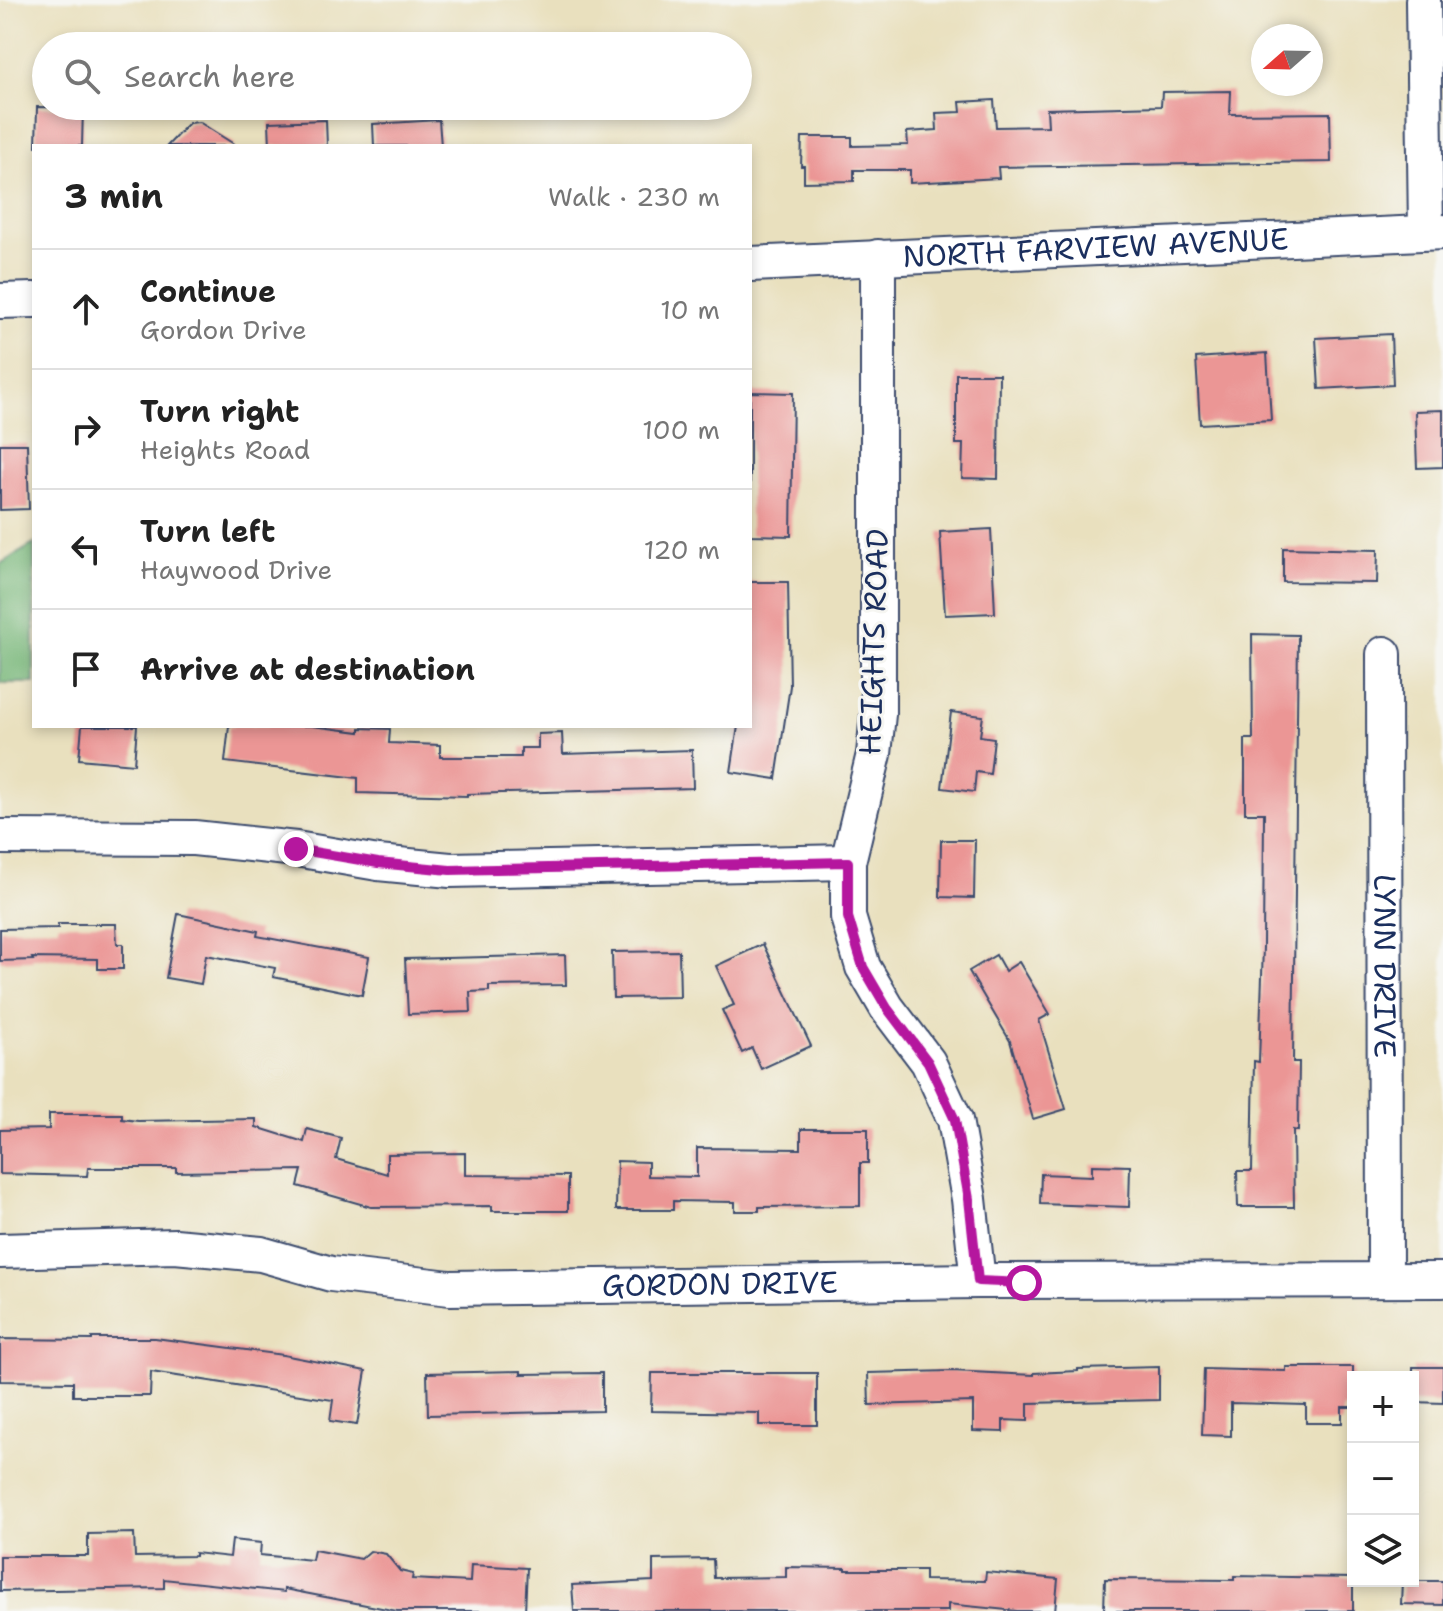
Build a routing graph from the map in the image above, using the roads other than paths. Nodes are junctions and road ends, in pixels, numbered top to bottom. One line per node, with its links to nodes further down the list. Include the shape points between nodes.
1 (1423, 0): 2 (street)
2 (1434, 232): 3 (street, NORTH FARVIEW AVENUE)
3 (878, 257): 4 (street, NORTH FARVIEW AVENUE); 9 (street, HEIGHTS ROAD, via 878,714 874,754)
4 (752, 264)
5 (32, 300): 6 (street)
6 (0, 301)
7 (1384, 654): 11 (street, LYNN DRIVE)
8 (0, 837): 9 (street, via 194,838 450,870)
9 (848, 862): 13 (street, HEIGHTS ROAD, via 848,917 863,967 928,1062 955,1120)
10 (0, 1251): 13 (street, GORDON DRIVE, via 175,1246 261,1254 331,1274 450,1288)
11 (1385, 1279): 12 (street, GORDON DRIVE); 13 (street, GORDON DRIVE)
12 (1443, 1280)
13 (978, 1281)

